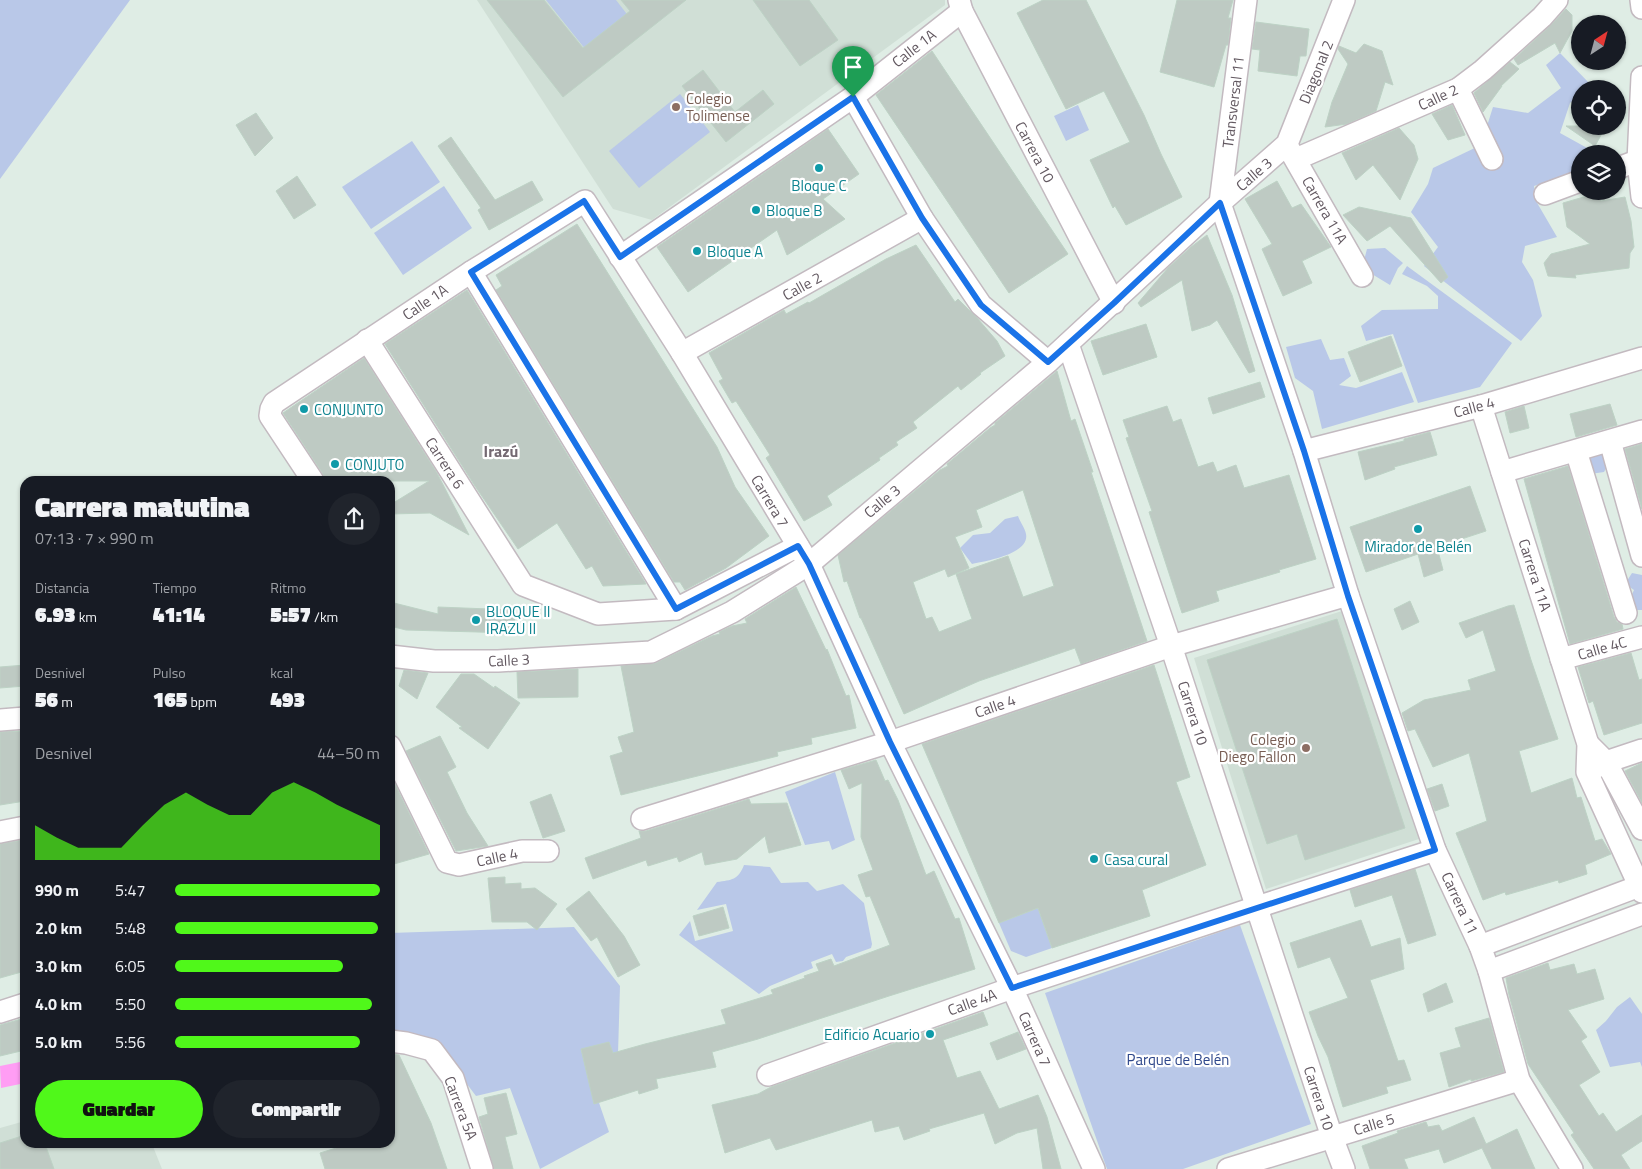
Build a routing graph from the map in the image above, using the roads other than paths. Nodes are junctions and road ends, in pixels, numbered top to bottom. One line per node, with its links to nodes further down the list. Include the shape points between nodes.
1 (1246, 0): 18 (street, Transversal 11)
2 (1344, 0): 10 (street, Diagonal 2)
3 (1557, 0): 8 (street, Calle 2, via 1542,17)
4 (1641, 0): 6 (street)
5 (960, 6): 9 (street, Calle 1A); 23 (street, Carrera 10)
6 (1642, 8)
7 (1642, 77): 12 (street)
8 (1458, 89): 10 (street, Calle 2); 11 (street)
9 (853, 97): 19 (street); 20 (street, Calle 1A)
10 (1291, 152): 18 (street, Calle 3); 22 (street, Carrera 11A)
11 (1492, 159)
12 (1640, 160): 13 (street); 16 (street)
13 (1626, 165)
14 (1571, 185): 15 (street)
15 (1545, 194)
16 (1642, 197)
17 (584, 201): 20 (street, Carrera 7); 21 (street, Calle 1A)
18 (1220, 203): 23 (street, Calle 3); 32 (street, Carrera 11)
19 (922, 218): 26 (street, Calle 2); 28 (street, via 981,305)
20 (620, 257): 26 (street, Carrera 7)
21 (471, 272): 24 (street, Calle 1A); 40 (street)
22 (1362, 276)
23 (1114, 303): 25 (street, Calle 3)
24 (367, 340): 35 (street, Calle 1A, via 274,403 270,409 270,416); 38 (street, Carrera 6)
25 (1068, 344): 28 (street, Calle 3); 43 (street, Carrera 10)
26 (682, 354): 36 (street, Carrera 7)
27 (1642, 358): 29 (street, Calle 4)
28 (1048, 362): 36 (street, Calle 3)
29 (1481, 406): 32 (street, Calle 4); 34 (street, Carrera 11A)
30 (1642, 431): 31 (street)
31 (1610, 441): 33 (street); 37 (street)
32 (1304, 451): 39 (street, Carrera 11)
33 (1576, 451): 34 (street); 41 (street)
34 (1502, 472): 45 (street, Carrera 11A)
35 (310, 476)
36 (804, 555): 40 (street, Calle 3); 44 (street, Calle 3, via 732,612 652,652 498,661 434,661); 48 (street, Carrera 7)
37 (1642, 556)
38 (523, 585): 40 (street, Calle 3, via 598,614)
39 (1348, 596): 43 (street, Calle 4); 58 (street, Carrera 11)
40 (676, 609)
41 (1626, 613)
42 (1642, 637): 45 (street, Calle 4C)
43 (1171, 646): 48 (street, Calle 4); 61 (street, Carrera 10)
44 (395, 657)
45 (1561, 659): 49 (street, Carrera 11A)
46 (20, 718): 47 (street)
47 (0, 720)
48 (890, 742): 54 (street, Calle 4); 65 (street, Carrera 7)
49 (1588, 744): 52 (street, Carrera 11A); 53 (street, Carrera 11A)
50 (1642, 750): 52 (street)
51 (395, 756): 59 (street, Calle 4, via 448,862 459,865 522,851)
52 (1606, 762): 53 (street); 56 (street, Carrera 11A)
53 (1587, 772): 60 (street, Carrera 11A)
54 (642, 819)
55 (20, 828): 57 (street)
56 (1642, 829)
57 (0, 832)
58 (1435, 850): 61 (street, Calle 4A); 63 (street, Carrera 11)
59 (548, 851)
60 (1641, 888): 63 (street)
61 (1257, 907): 65 (street, Calle 4A); 71 (street, Carrera 10)
62 (1642, 914): 64 (street)
63 (1480, 946): 64 (street, Carrera 11)
64 (1489, 971): 70 (street, Carrera 11)
65 (1012, 988): 69 (street, Calle 4A); 73 (street, Carrera 7)
66 (20, 1006): 67 (street)
67 (0, 1012)
68 (395, 1042): 72 (street, Carrera 5A, via 432,1050 453,1078)
69 (768, 1075)
70 (1519, 1080): 71 (street, Calle 5); 76 (street, Carrera 11)
71 (1332, 1137): 74 (street, Calle 5); 75 (street, Carrera 10)
72 (482, 1169)
73 (1094, 1169)
74 (1228, 1169)
75 (1344, 1169)
76 (1572, 1169)

